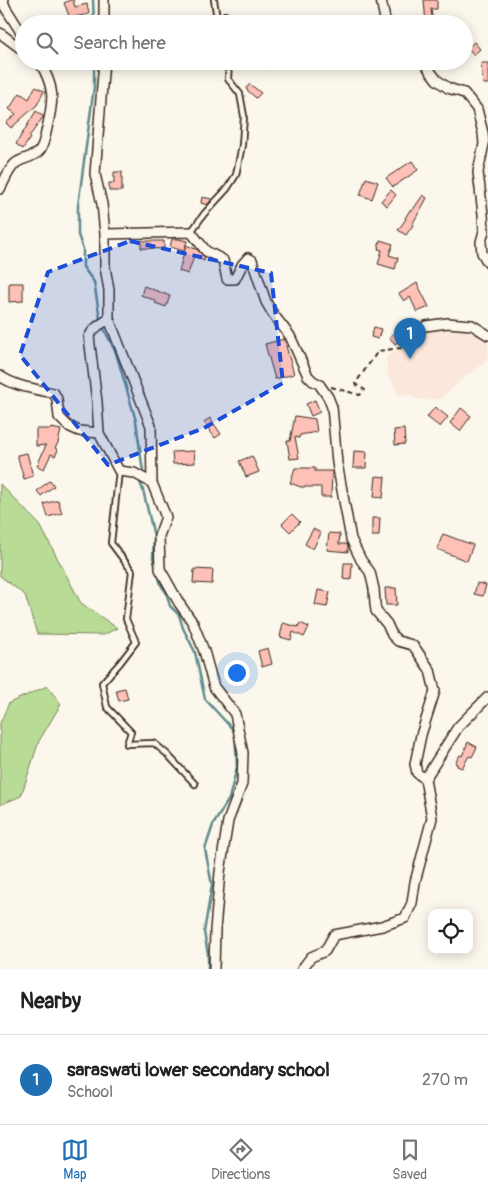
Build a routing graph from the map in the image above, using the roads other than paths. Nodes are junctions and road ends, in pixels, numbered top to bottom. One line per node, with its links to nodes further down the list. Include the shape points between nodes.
1 (2, 0): 8 (street)
2 (104, 0): 5 (street)
3 (214, 0): 6 (lane)
4 (380, 0): 7 (street)
5 (104, 15)
6 (216, 15)
7 (384, 15)
8 (15, 23)
9 (0, 33): 10 (street)
10 (15, 44)
11 (44, 70): 15 (street, via 53,99 40,150 16,162)
12 (103, 70): 17 (street, via 95,174)
13 (228, 70): 16 (lane, via 228,79 240,94 244,116 236,175)
14 (429, 70): 18 (street, via 448,88 464,93 477,109 484,144 478,172 484,223 481,242 482,253)
15 (0, 189)
16 (190, 232): 17 (street); 27 (street, via 206,251 223,260 228,279 235,279 245,261 248,258 252,260 266,302 290,336 308,376 328,397 351,539 370,572 376,611 398,641 416,648 430,670 435,691 416,764 417,773)
17 (105, 234): 19 (street)
18 (488, 263)
19 (109, 319): 23 (street, via 96,327 89,337); 25 (street, via 151,426)
20 (426, 326): 21 (street, via 447,323 472,325)
21 (488, 335)
22 (0, 376): 23 (street, via 21,387 54,393 59,417 68,426)
23 (99, 433): 24 (street)
24 (119, 471): 25 (street, via 134,473); 28 (lane, via 111,544 132,571 126,619 136,642 102,683 107,707 131,732 127,744 154,744)
25 (152, 483): 29 (street, via 166,517 159,536 160,569 193,623 214,687 235,714 243,753 242,784 228,821 220,872)
26 (488, 697): 27 (street, via 458,727)
27 (425, 779): 30 (street, via 432,818 412,903 405,918 334,935 325,951 311,956)
28 (195, 784)
29 (214, 969)
30 (302, 969)

